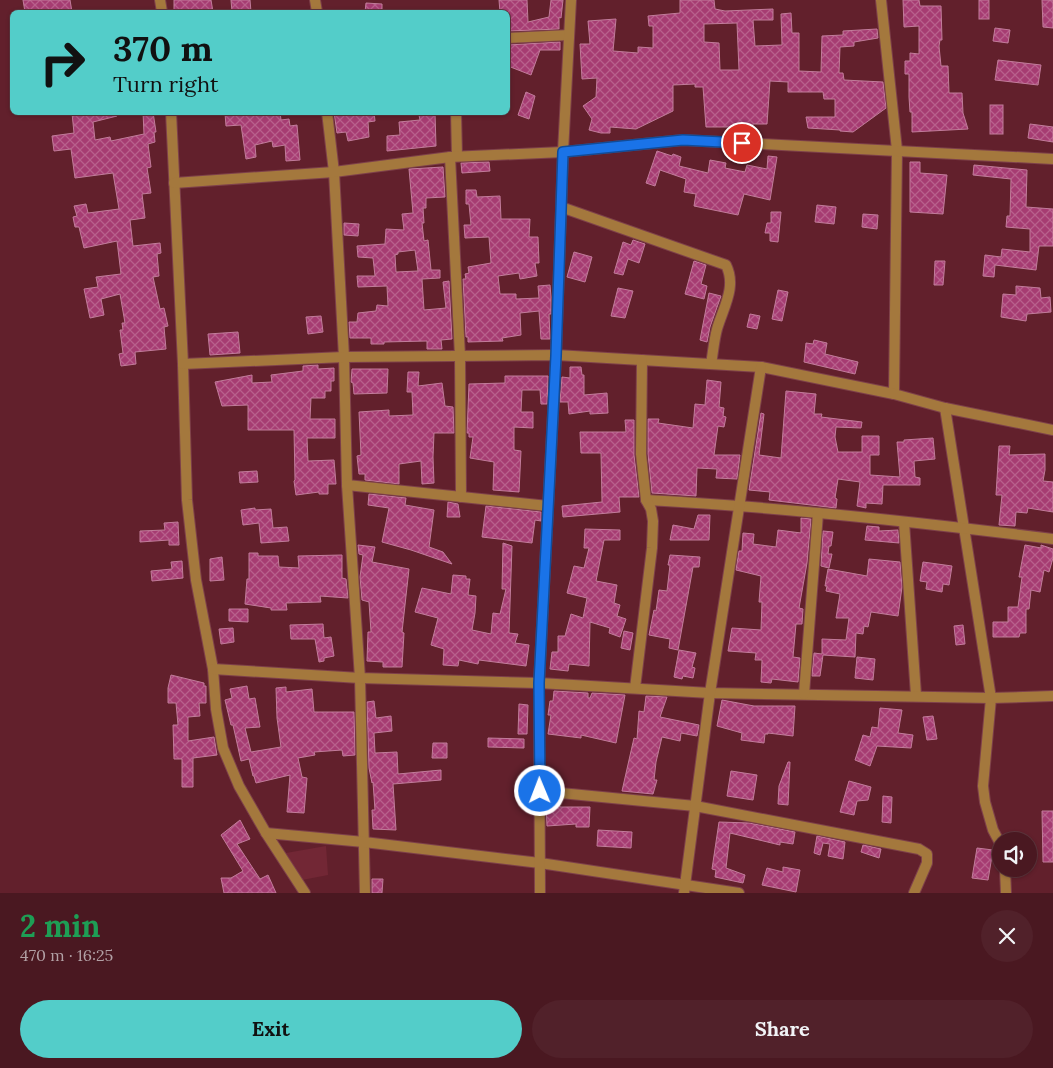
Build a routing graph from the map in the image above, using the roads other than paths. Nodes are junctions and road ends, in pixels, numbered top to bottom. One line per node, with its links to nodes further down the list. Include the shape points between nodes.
1 (571, 0): 3 (street)
2 (881, 0): 8 (street)
3 (569, 35): 4 (street); 9 (street)
4 (510, 38)
5 (171, 115): 13 (street)
6 (327, 115): 12 (street)
7 (456, 115): 10 (street)
8 (897, 150): 9 (street, via 683,140); 11 (street); 22 (street)
9 (563, 152): 10 (street); 14 (street)
10 (453, 157): 12 (street); 15 (street)
11 (1053, 159)
12 (334, 172): 13 (street); 17 (street)
13 (174, 183): 19 (street)
14 (561, 207): 16 (street); 20 (street, via 726,265 730,273 728,296)
15 (460, 356): 16 (street); 17 (street); 26 (street)
16 (556, 356): 18 (street); 29 (street)
17 (344, 357): 19 (street); 25 (street)
18 (642, 360): 20 (street); 27 (street, via 641,454)
19 (183, 364): 34 (street, via 187,500 196,580)
20 (711, 364): 21 (street)
21 (761, 367): 22 (street); 28 (street)
22 (894, 394): 23 (street)
23 (945, 408): 24 (street); 32 (street)
24 (1053, 430)
25 (347, 485): 26 (street); 35 (street)
26 (462, 496): 29 (street)
27 (646, 500): 28 (street); 37 (street, via 653,521 652,548)
28 (739, 505): 30 (street); 38 (street)
29 (548, 506): 36 (street)
30 (818, 513): 31 (street); 39 (street)
31 (904, 522): 32 (street); 40 (street)
32 (964, 528): 33 (street); 42 (street)
33 (1053, 539)
34 (213, 669): 35 (street); 46 (street, via 223,748 239,786)
35 (360, 678): 36 (street); 47 (street)
36 (539, 683): 37 (street); 43 (street)
37 (635, 688): 38 (street)
38 (710, 693): 39 (street); 44 (street)
39 (804, 694): 40 (street)
40 (916, 696): 42 (street)
41 (1053, 696): 42 (street)
42 (991, 698): 45 (street, via 983,786 988,816)
43 (540, 791): 44 (street); 48 (street)
44 (695, 806): 50 (street); 55 (street, via 919,848 927,854 926,864)
45 (995, 832)
46 (266, 833): 47 (street); 51 (street)
47 (364, 842): 48 (street); 52 (street)
48 (540, 863): 50 (street); 53 (street)
49 (1005, 877): 56 (street)
50 (685, 889): 54 (street)
51 (305, 893)
52 (365, 893)
53 (540, 893)
54 (739, 893)
55 (914, 893)
56 (1006, 893)

